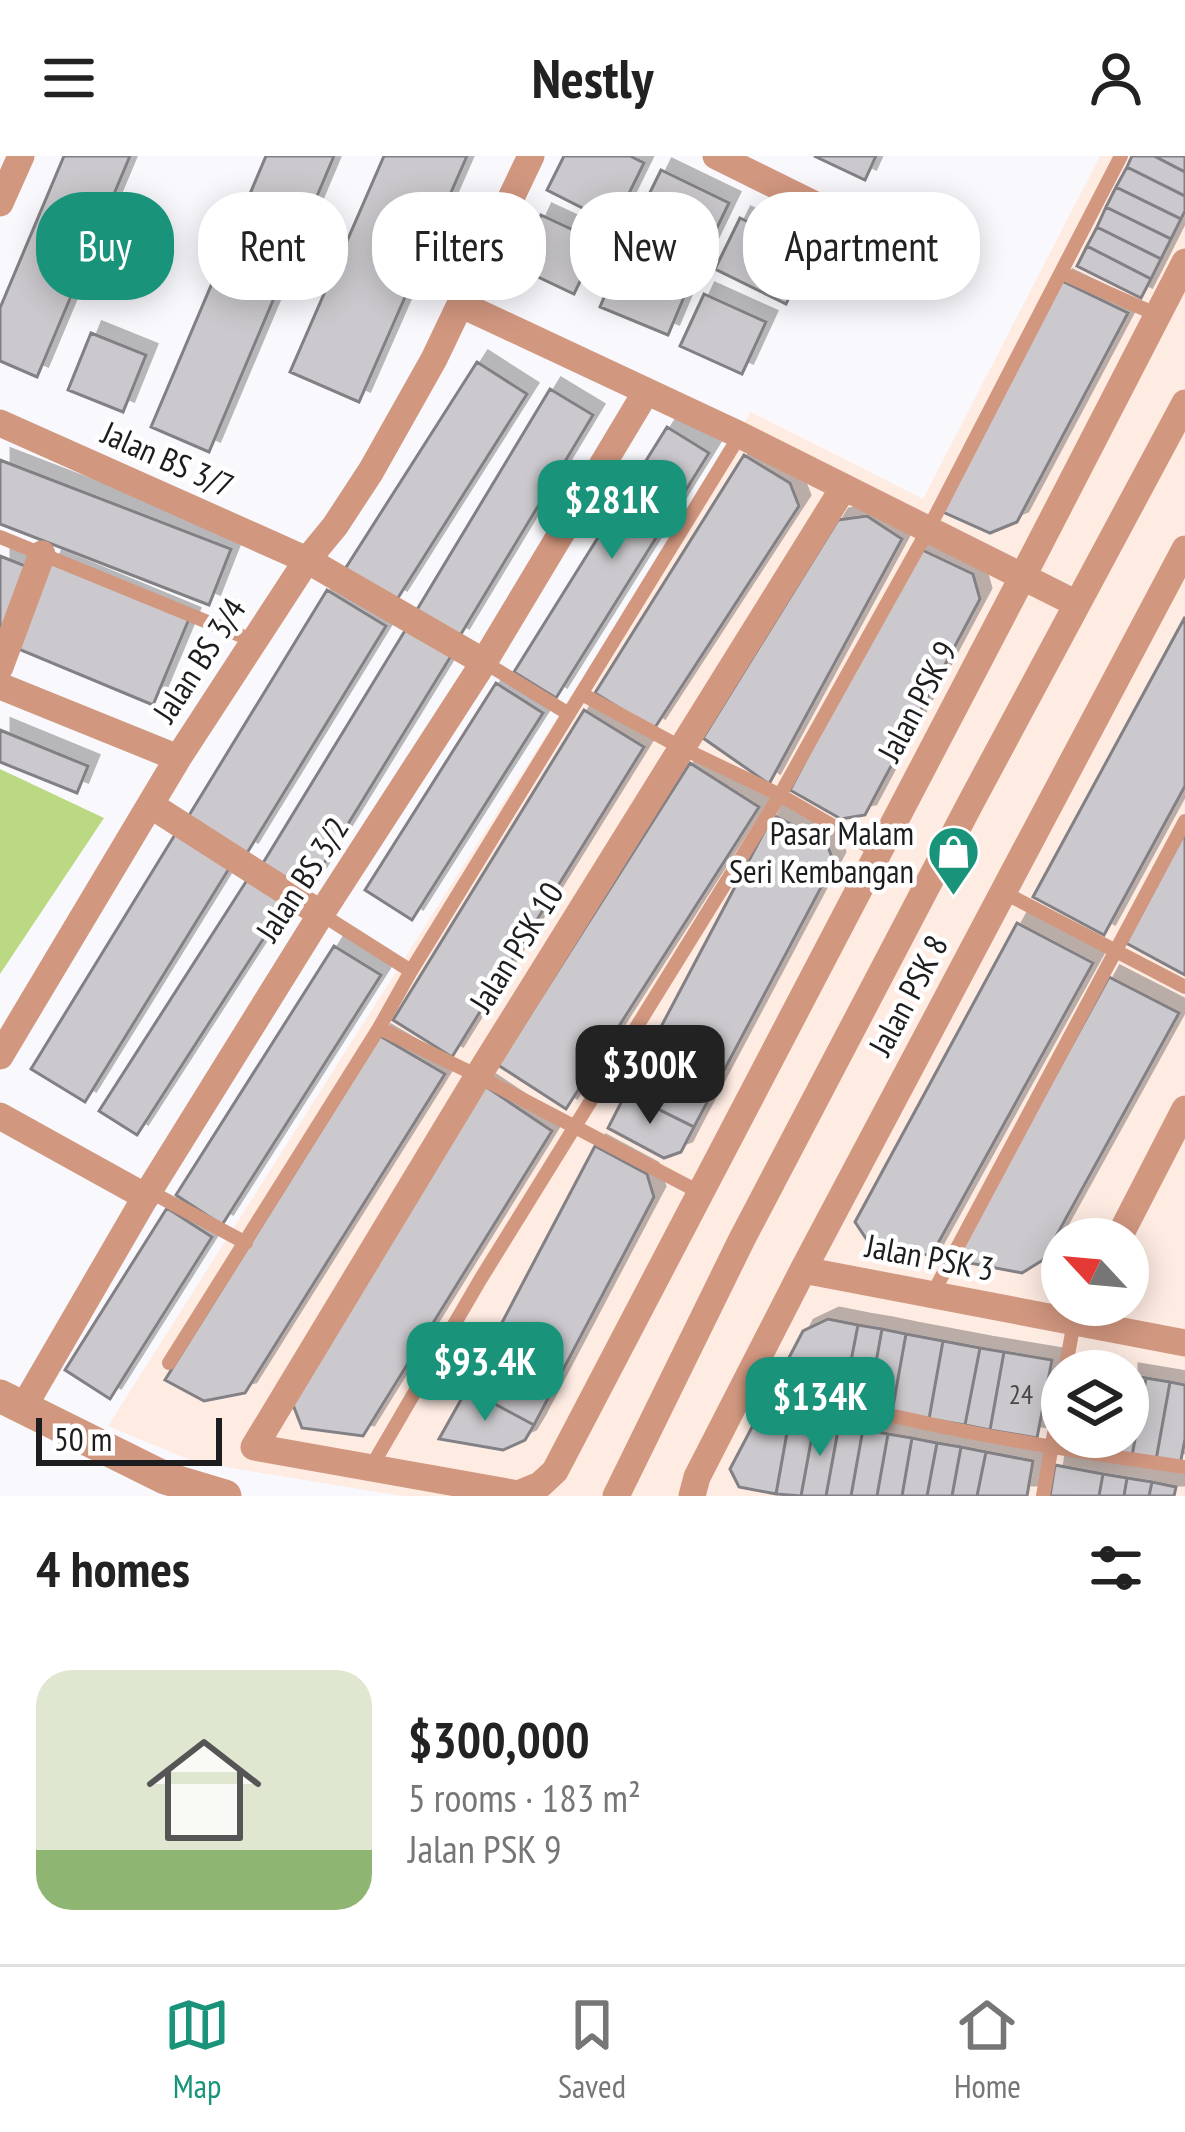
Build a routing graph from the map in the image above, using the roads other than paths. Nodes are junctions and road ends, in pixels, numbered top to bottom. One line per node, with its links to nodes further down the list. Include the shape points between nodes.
1 (19, 156): 6 (street)
2 (531, 156): 9 (street, Jalan BS 3/4)
3 (1121, 156): 8 (lane)
4 (733, 160): 5 (street)
5 (793, 192)
6 (0, 203)
7 (1185, 262): 10 (street, Jalan PSK 9)
8 (1062, 273): 10 (lane); 16 (lane)
9 (460, 304): 11 (street); 19 (street, Jalan BS 3/4, via 371,470)
10 (1157, 315): 21 (street, Jalan PSK 9)
11 (646, 392): 14 (street); 24 (street, Jalan BS 3/2)
12 (1185, 403): 22 (street)
13 (0, 423): 19 (street, Jalan BS 3/7)
14 (740, 435): 15 (street); 27 (lane)
15 (844, 487): 16 (street); 29 (street, Jalan PSK 10)
16 (928, 528): 21 (street); 31 (lane)
17 (0, 537): 18 (lane)
18 (42, 554): 23 (lane); 25 (street)
19 (307, 560): 23 (street, Jalan BS 3/4); 24 (street, Jalan BS 3/7)
20 (1182, 562): 35 (street, Jalan PSK 8)
21 (1023, 576): 22 (street); 34 (street, Jalan PSK 9)
22 (1077, 604): 67 (street, via 742,1239)
23 (254, 641): 30 (street, Jalan BS 3/4)
24 (484, 662): 28 (lane); 36 (street, Jalan BS 3/2)
25 (0, 667)
26 (0, 686): 30 (street)
27 (582, 694): 28 (lane); 29 (lane)
28 (569, 714): 38 (lane)
29 (682, 748): 31 (lane); 42 (street, Jalan PSK 10)
30 (178, 758): 32 (street, Jalan BS 3/4)
31 (780, 795): 34 (lane); 45 (lane)
32 (152, 806): 36 (street); 41 (street, Jalan BS 3/4)
33 (1185, 821): 37 (lane)
34 (878, 852): 46 (street, Jalan PSK 9)
35 (1003, 892): 37 (lane); 50 (street, Jalan PSK 8)
36 (321, 914): 38 (lane); 47 (street, Jalan BS 3/2)
37 (1115, 951): 39 (lane); 51 (lane)
38 (411, 971): 40 (lane)
39 (1185, 986)
40 (379, 1028): 42 (lane); 49 (lane)
41 (0, 1056)
42 (478, 1076): 45 (lane); 58 (street, Jalan PSK 10)
43 (1185, 1109): 48 (street)
44 (0, 1117): 47 (street)
45 (574, 1125): 46 (lane); 63 (lane)
46 (699, 1192): 63 (street, Jalan PSK 9, via 555,1471 540,1486 518,1494)
47 (147, 1194): 49 (lane); 57 (street, Jalan BS 3/2)
48 (1129, 1218)
49 (246, 1243): 55 (lane)
50 (803, 1270): 51 (street, Jalan PSK 3); 56 (street, Jalan PSK 8)
51 (933, 1293): 52 (street, Jalan PSK 3)
52 (1041, 1309)
53 (1123, 1326): 54 (street, Jalan PSK 3)
54 (1185, 1343)
55 (169, 1363)
56 (739, 1395): 59 (lane, via 820,1402); 65 (street, Jalan PSK 8)
57 (11, 1402): 64 (street)
58 (254, 1447): 63 (street, Jalan PSK 9)
59 (1041, 1447)
60 (1049, 1458): 68 (lane)
61 (1118, 1458): 62 (lane)
62 (1185, 1467)
63 (370, 1469)
64 (160, 1487): 66 (street)
65 (695, 1487)
66 (225, 1496)
67 (616, 1496)
68 (1043, 1496)

